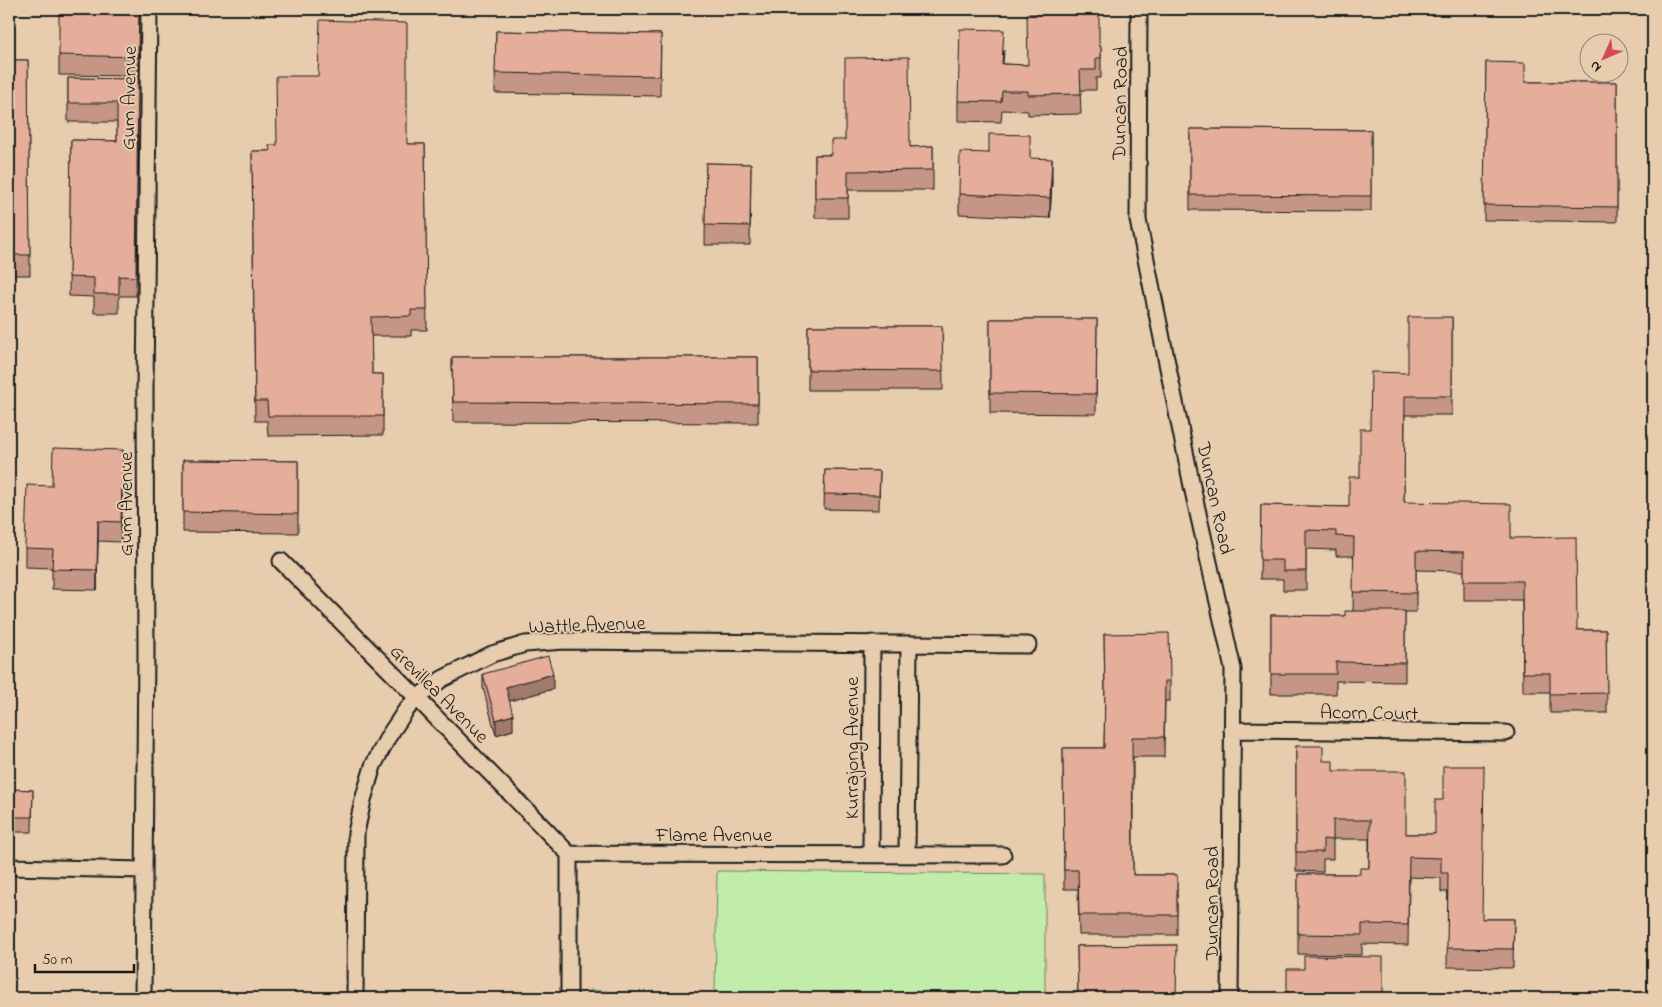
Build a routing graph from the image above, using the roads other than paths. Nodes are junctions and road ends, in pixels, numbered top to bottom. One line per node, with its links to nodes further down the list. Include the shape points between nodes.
1 (149, 9): 15 (street, Gum Avenue)
2 (1139, 9): 8 (street, Duncan Road, via 1138,220 1193,491 1231,657)
3 (281, 561): 7 (street, Grevillea Avenue)
4 (872, 643): 5 (street, Wattle Avenue); 7 (street, Wattle Avenue, via 563,641 525,644 492,654 442,678); 11 (street, Kurrajong Avenue)
5 (909, 644): 6 (street, Wattle Avenue); 12 (street)
6 (1028, 645)
7 (417, 698): 10 (street, Grevillea Avenue); 17 (street, Wattle Avenue, via 388,737 373,766 356,833)
8 (1232, 730): 9 (street, Acorn Court); 19 (street, Duncan Road)
9 (1506, 733)
10 (569, 854): 11 (street, Flame Avenue); 18 (street)
11 (870, 854): 12 (street, Flame Avenue)
12 (906, 854): 13 (street, Flame Avenue)
13 (1003, 855)
14 (9, 867): 15 (street)
15 (144, 870): 16 (street, Gum Avenue)
16 (143, 998)
17 (354, 998)
18 (569, 998)
19 (1230, 998)

